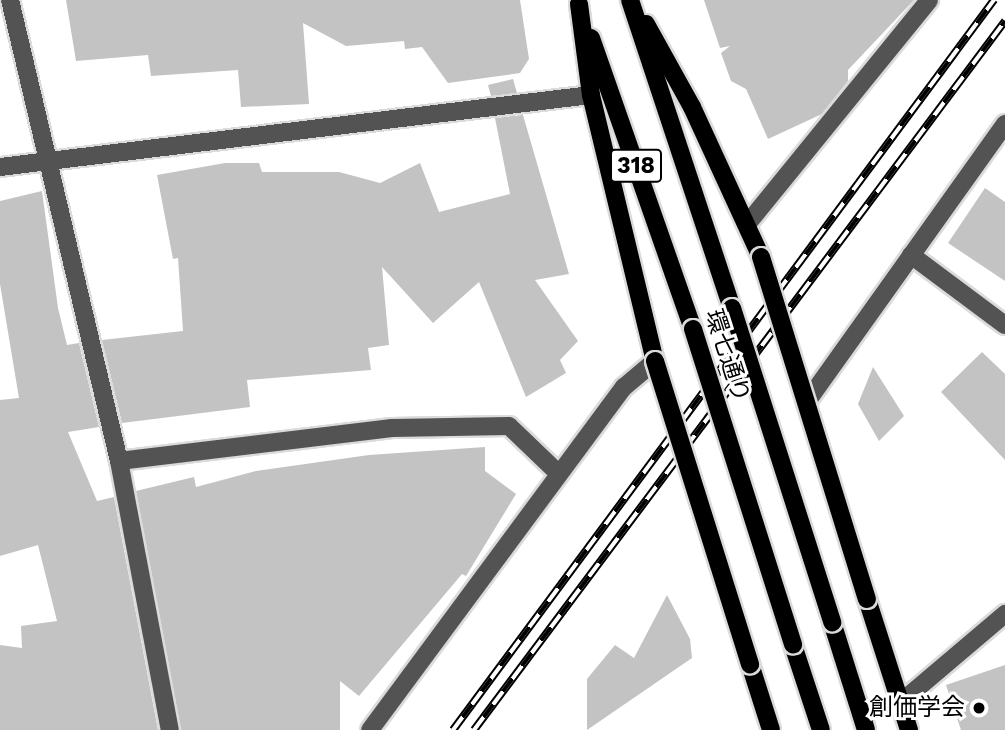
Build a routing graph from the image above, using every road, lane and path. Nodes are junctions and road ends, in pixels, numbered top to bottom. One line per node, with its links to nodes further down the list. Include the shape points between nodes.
1 (10, 0): 7 (street)
2 (631, 0): 9 (main road, via 692,107); 22 (main road, 環七通り / 318, bridge)
3 (929, 0): 9 (street)
4 (578, 2): 5 (main road); 21 (main road, 環七通り / 318, bridge, via 693,329)
5 (591, 95): 7 (street); 12 (main road)
6 (1005, 124): 10 (street)
7 (47, 161): 8 (street); 14 (street)
8 (0, 167)
9 (748, 223): 13 (main road, bridge)
10 (911, 255): 11 (street); 13 (street)
11 (1005, 325)
12 (655, 361): 15 (street, via 624,387); 20 (main road, bridge)
13 (806, 403): 17 (main road, bridge)
14 (118, 461): 15 (street, via 392,428 509,426); 18 (street)
15 (559, 474): 19 (street)
16 (1005, 614): 17 (street)
17 (900, 703): 23 (main road)
18 (170, 730)
19 (370, 730)
20 (771, 730)
21 (821, 730)
22 (866, 730)
23 (909, 730)

